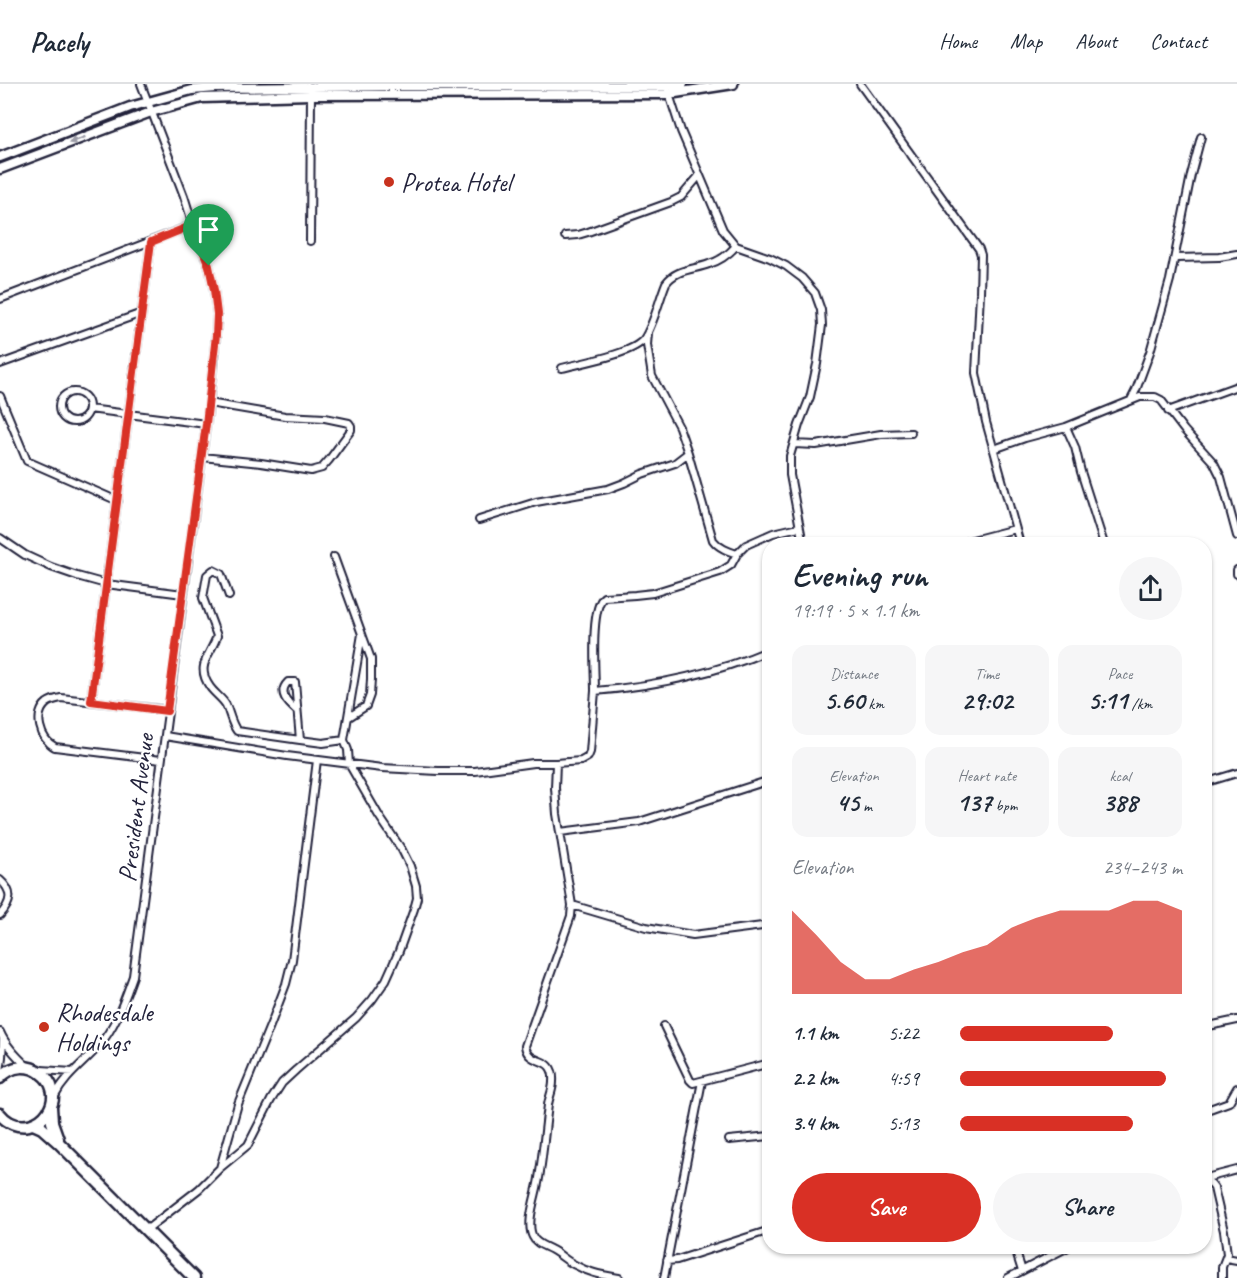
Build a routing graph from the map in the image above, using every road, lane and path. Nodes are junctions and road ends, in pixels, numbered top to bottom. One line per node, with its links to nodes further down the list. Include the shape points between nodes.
1 (141, 84): 7 (street, President Avenue)
2 (683, 84): 5 (street)
3 (733, 84): 5 (street)
4 (860, 84): 42 (street, via 979,249 976,373)
5 (668, 90): 6 (street); 18 (street)
6 (311, 91): 7 (street, via 192,90); 8 (street, via 202,98); 21 (street)
7 (148, 102): 8 (street, President Avenue); 9 (street)
8 (151, 112): 10 (street); 19 (street, President Avenue)
9 (94, 121): 10 (street); 11 (street)
10 (99, 132): 13 (street, one-way to 13)
11 (54, 136): 13 (street); 14 (street)
12 (1201, 137): 25 (street)
13 (58, 147): 16 (street)
14 (22, 148): 15 (street); 16 (street)
15 (0, 157)
16 (26, 160): 17 (street)
17 (0, 170)
18 (699, 176): 20 (street, via 681,197 671,202 588,232); 23 (street, via 723,230)
19 (193, 225): 22 (street); 34 (street, President Avenue, via 209,266 217,314)
20 (565, 236)
21 (310, 241)
22 (151, 242): 26 (street); 27 (street)
23 (736, 246): 28 (street, via 727,256 710,264 671,276); 41 (street, via 770,258 802,278 815,293 821,310 817,364)
24 (1237, 254): 25 (street)
25 (1176, 258): 33 (street, via 1150,352)
26 (0, 298)
27 (142, 313): 29 (street); 37 (street)
28 (648, 333): 30 (street, via 632,348); 43 (street, via 652,376)
29 (0, 364)
30 (562, 368)
31 (1237, 386): 36 (street)
32 (0, 396): 45 (street, via 27,461)
33 (1131, 400): 36 (street, via 1155,397); 39 (street)
34 (209, 403): 38 (street, President Avenue); 44 (street, via 285,416 325,418 349,423 351,430 322,468 311,471)
35 (90, 409): 35 (street, via 84,419 72,422 62,416 59,405 65,395 76,392 84,395); 37 (street)
36 (1168, 411): 46 (street, via 1214,463)
37 (129, 414): 38 (street); 45 (street)
38 (206, 424): 44 (street, President Avenue)
39 (1066, 427): 42 (street); 56 (street)
40 (911, 433): 41 (street, via 816,445)
41 (794, 444): 48 (street, via 790,475)
42 (994, 449): 49 (street)
43 (688, 453): 47 (street, via 675,463 608,489 536,502); 58 (street, via 713,540)
44 (202, 457): 61 (street, President Avenue)
45 (118, 501): 60 (street)
46 (1234, 513): 50 (street)
47 (479, 520)
48 (799, 527): 52 (street); 53 (street)
49 (1015, 530): 54 (street); 55 (street)
50 (1237, 536)
51 (762, 537): 58 (street)
52 (763, 537)
53 (801, 537)
54 (986, 537)
55 (1018, 537)
56 (1102, 537)
57 (0, 538): 60 (street, via 51,567)
58 (737, 554): 65 (street, via 731,565 720,572 652,593 602,598 595,624)
59 (334, 557): 63 (street)
60 (106, 584): 61 (street); 66 (street)
61 (183, 594): 67 (street, President Avenue)
62 (229, 596): 71 (street, via 221,574 213,570 207,575 203,598 217,636 203,670 209,686 225,703 237,731)
63 (362, 634): 69 (street); 69 (street, via 370,659 370,694 366,706)
64 (762, 653): 65 (street, via 662,683)
65 (595, 691): 75 (street, via 588,757)
66 (91, 701): 67 (street); 73 (street, via 61,698 47,704 42,710 40,728 47,741 61,749)
67 (167, 711): 70 (street, President Avenue)
68 (297, 711): 71 (street)
69 (349, 717): 72 (street)
70 (165, 736): 73 (street, President Avenue); 74 (street)
71 (300, 740): 72 (street)
72 (344, 740): 76 (street)
73 (161, 760): 92 (street, President Avenue, via 133,975 120,1013 99,1046)
74 (317, 760): 76 (street); 103 (street, via 292,960 238,1104)
75 (556, 763): 76 (street, via 475,771); 80 (street)
76 (349, 764): 103 (street, via 410,866 416,886 414,909 386,980 372,1000 282,1083 248,1145)
77 (1237, 773): 78 (street)
78 (1212, 781)
79 (762, 783): 80 (street, via 639,822)
80 (560, 832): 82 (street)
81 (0, 880): 83 (street, via 8,887 10,897)
82 (572, 906): 84 (street, via 646,927 693,935); 116 (street, via 525,1046 530,1056 550,1066 553,1083 531,1234 538,1244 573,1265)
83 (0, 915)
84 (762, 926)
85 (1237, 1020): 86 (street)
86 (1212, 1025)
87 (664, 1026): 94 (street, via 690,1080)
88 (1, 1035): 90 (street, via 15,1054); 91 (street)
89 (762, 1065): 94 (street)
90 (33, 1068): 92 (street); 93 (highway, via 18,1067); 96 (highway, via 50,1083)
91 (0, 1071)
92 (73, 1072): 96 (street, President Avenue, via 60,1085)
93 (0, 1078)
94 (702, 1081): 113 (street)
95 (1237, 1088): 97 (street, via 1229,1102)
96 (52, 1103): 99 (highway, via 47,1114); 102 (highway, via 52,1122)
97 (1212, 1108)
98 (1, 1117): 99 (highway, via 18,1125)
99 (33, 1124): 102 (highway)
100 (762, 1137): 101 (street)
101 (729, 1140)
102 (59, 1143): 107 (highway)
103 (220, 1168): 107 (street)
104 (1237, 1170): 105 (street)
105 (1212, 1175)
106 (1212, 1184): 111 (street, via 1220,1210)
107 (146, 1230): 115 (highway)
108 (762, 1233): 113 (street)
109 (1017, 1254): 114 (street)
110 (1055, 1254): 114 (street)
111 (1226, 1258): 112 (street); 119 (street)
112 (1237, 1260)
113 (667, 1261): 117 (street)
114 (1022, 1271): 118 (street)
115 (194, 1278)
116 (619, 1278)
117 (664, 1278)
118 (1008, 1278)
119 (1222, 1278)

